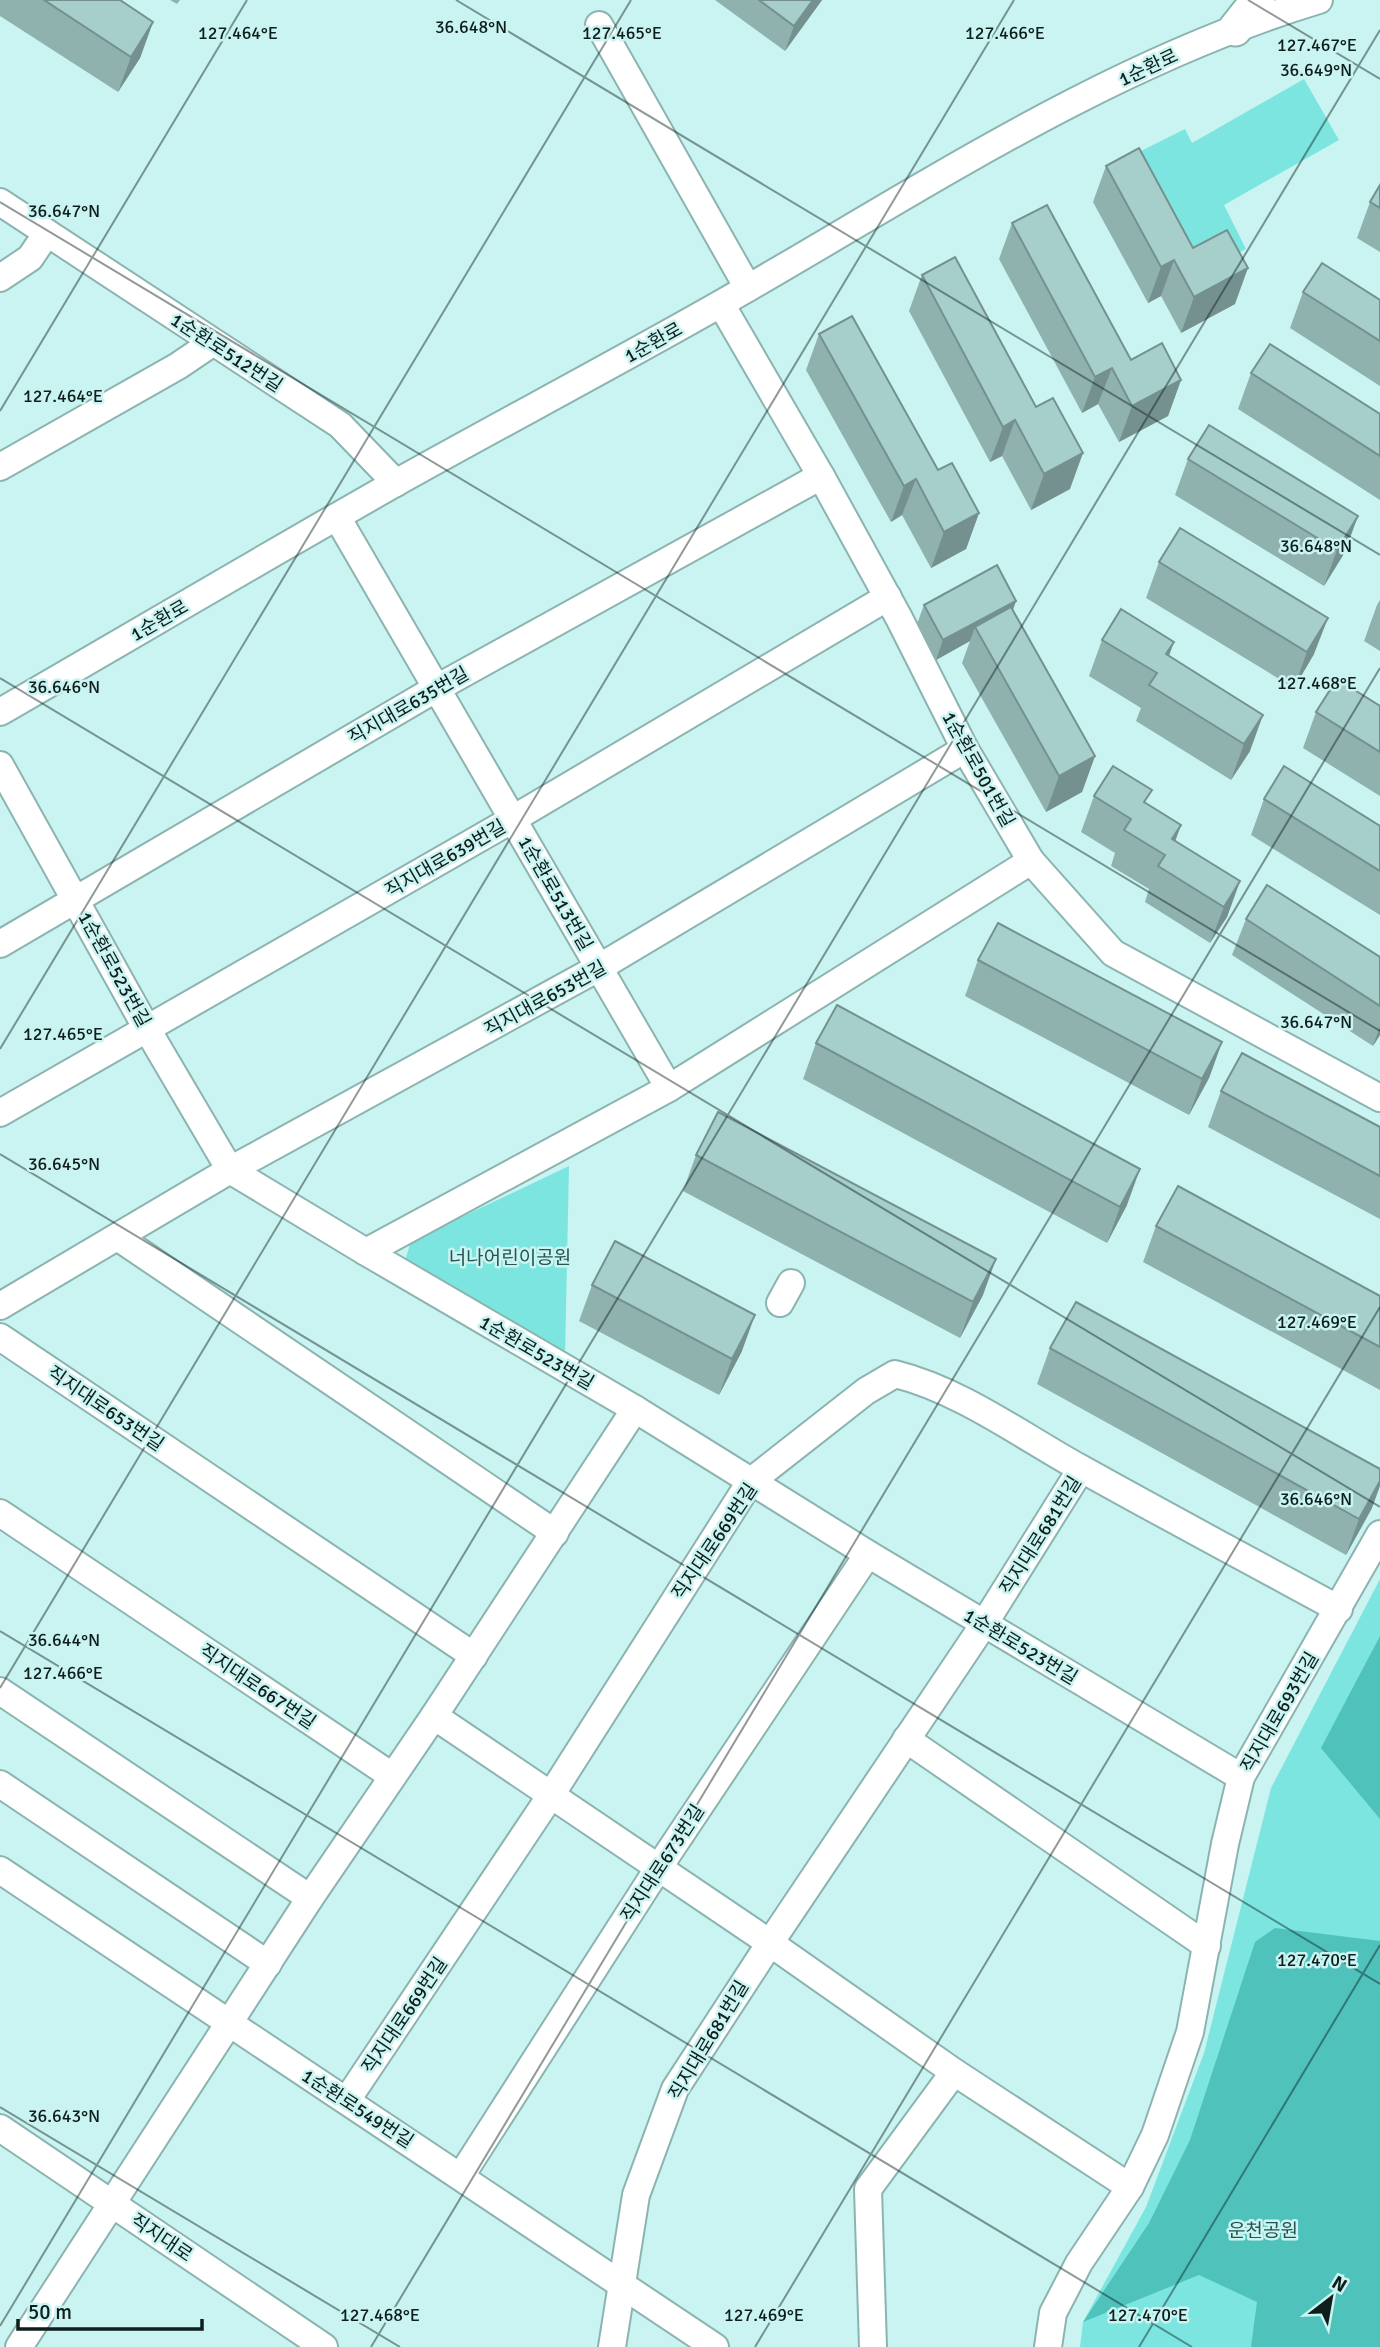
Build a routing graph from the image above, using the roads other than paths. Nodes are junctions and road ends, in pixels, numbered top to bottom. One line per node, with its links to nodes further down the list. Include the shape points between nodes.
1 (1258, 0): 4 (main road)
2 (1319, 0): 4 (street, 1순환로)
3 (599, 25): 8 (street)
4 (1235, 29): 8 (street, 1순환로, via 1150,65 1035,123)
5 (0, 202): 6 (street, 1순환로512번길)
6 (47, 233): 7 (street, via 30,258); 10 (street, 1순환로512번길)
7 (0, 278)
8 (748, 288): 9 (street, 1순환로)
9 (721, 304): 12 (street, 1순환로501번길); 13 (street, 1순환로)
10 (212, 343): 11 (street); 13 (street, 1순환로512번길, via 340,425)
11 (0, 467)
12 (821, 476): 15 (street, 1순환로501번길); 16 (street, 직지대로635번길)
13 (396, 483): 14 (street, 1순환로)
14 (337, 517): 16 (street, 1순환로513번길); 17 (street, 1순환로)
15 (888, 597): 18 (street, 1순환로501번길); 20 (street, 직지대로639번길)
16 (437, 688): 20 (street, 1순환로513번길); 22 (street, 직지대로635번길)
17 (0, 712)
18 (965, 749): 21 (street, 1순환로501번길); 24 (street, 직지대로653번길)
19 (0, 765): 22 (street, 1순환로523번길)
20 (513, 819): 24 (street, 1순환로513번길); 25 (street, 직지대로639번길)
21 (1031, 861): 26 (street); 27 (street, 1순환로501번길, via 1113,953)
22 (77, 900): 23 (street, 직지대로635번길); 25 (street, 1순환로523번길)
23 (0, 944)
24 (600, 967): 26 (street, 1순환로513번길); 29 (street, 직지대로653번길)
25 (147, 1029): 28 (street, 직지대로639번길); 29 (street, 1순환로523번길)
26 (669, 1087): 31 (street)
27 (1380, 1098)
28 (0, 1113)
29 (230, 1170): 30 (street, 직지대로653번길); 31 (street, 1순환로523번길)
30 (119, 1238): 32 (street, 직지대로653번길); 38 (street)
31 (366, 1252): 34 (street, 1순환로523번길)
32 (0, 1307)
33 (0, 1337): 43 (street, 직지대로653번길)
34 (635, 1409): 36 (street, 1순환로523번길); 38 (street)
35 (1082, 1469): 36 (street, 직지대로669번길, via 923,1381 895,1374 866,1391); 41 (street, 직지대로669번길); 42 (street, 직지대로681번길)
36 (750, 1482): 40 (street, 1순환로523번길); 50 (street, 직지대로669번길)
37 (0, 1513): 47 (street, 직지대로667번길)
38 (555, 1532): 43 (street)
39 (1380, 1534): 41 (street, 직지대로693번길)
40 (868, 1555): 42 (street, 1순환로523번길); 51 (street, 직지대로673번길)
41 (1339, 1609): 48 (street, 직지대로693번길)
42 (984, 1624): 46 (street, 직지대로681번길); 48 (street, 1순환로523번길)
43 (474, 1656): 45 (street)
44 (0, 1691): 53 (street)
45 (434, 1716): 47 (street); 50 (street)
46 (905, 1740): 54 (street, 직지대로681번길); 55 (street)
47 (392, 1776): 53 (street)
48 (1241, 1777): 55 (street, 직지대로693번길)
49 (0, 1784): 56 (street)
50 (551, 1795): 51 (street); 59 (street, 직지대로669번길)
51 (659, 1867): 54 (street); 61 (street, 직지대로673번길)
52 (0, 1870): 57 (street, 1순환로549번길)
53 (310, 1898): 56 (street)
54 (770, 1942): 58 (street); 64 (street, 직지대로681번길, via 675,2088 636,2195)
55 (1207, 1946): 62 (street, 직지대로693번길, via 1190,2032 1155,2135)
56 (268, 1964): 57 (street)
57 (229, 2023): 59 (street, 1순환로549번길); 63 (street)
58 (954, 2072): 62 (street); 69 (street, via 868,2189)
59 (347, 2100): 61 (street, 1순환로549번길)
60 (0, 2128): 63 (street, 직지대로)
61 (461, 2176): 64 (street, 1순환로549번길)
62 (1130, 2187): 70 (street, 직지대로693번길, via 1079,2263 1053,2313)
63 (112, 2203): 65 (street); 66 (street, 직지대로)
64 (622, 2286): 67 (street, 직지대로681번길); 68 (street, 1순환로549번길)
65 (19, 2347)
66 (324, 2347)
67 (612, 2347)
68 (715, 2347)
69 (873, 2347)
70 (1048, 2347)

